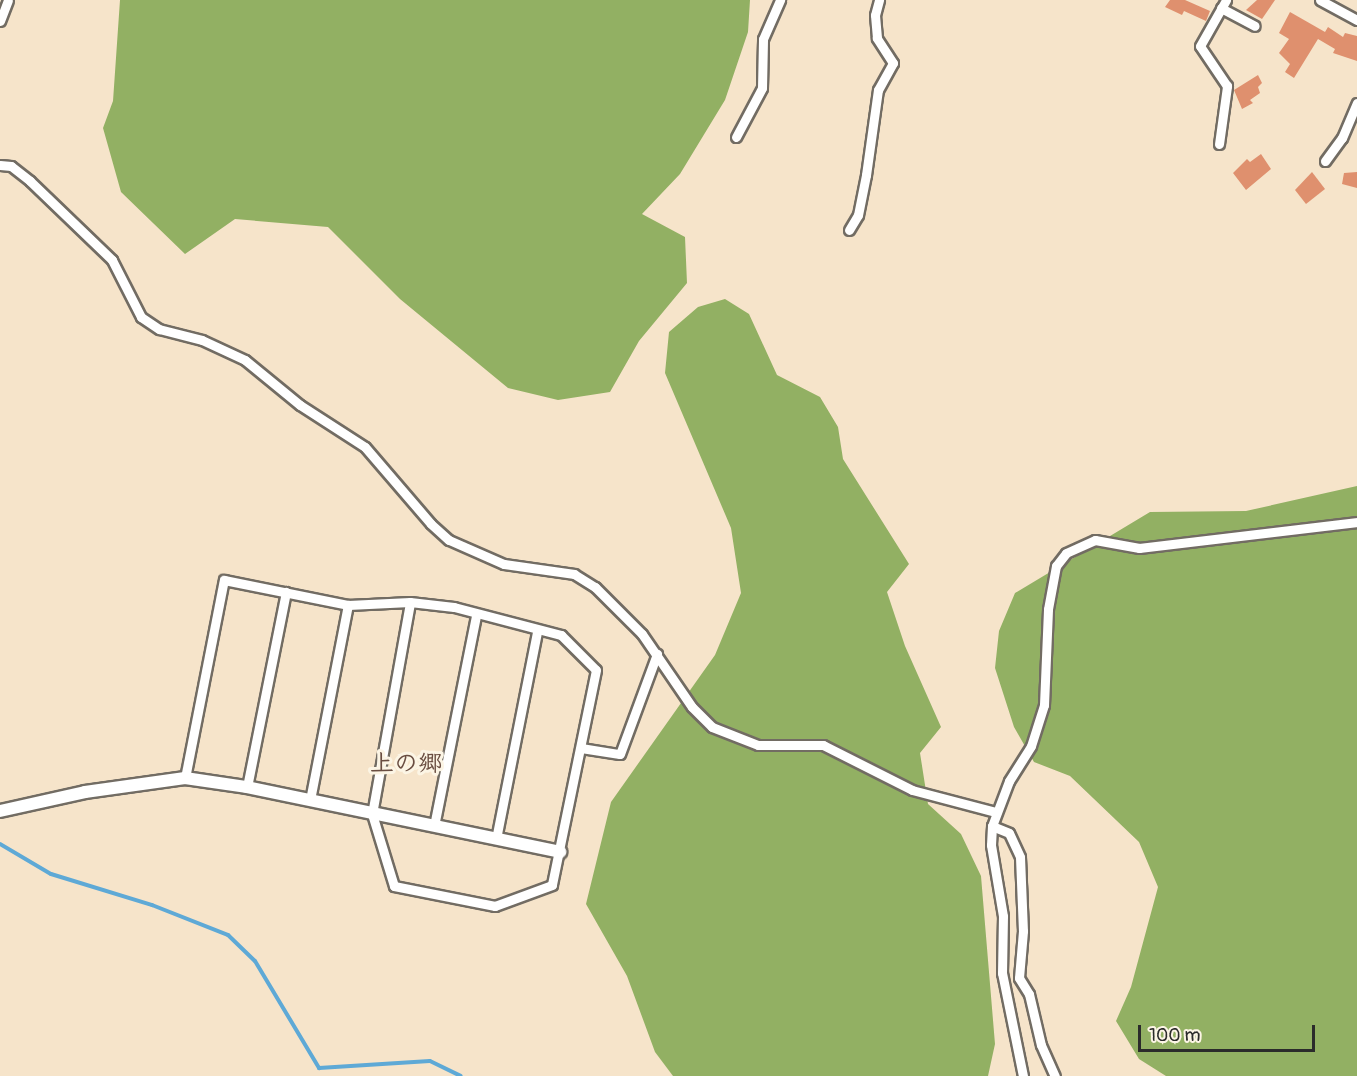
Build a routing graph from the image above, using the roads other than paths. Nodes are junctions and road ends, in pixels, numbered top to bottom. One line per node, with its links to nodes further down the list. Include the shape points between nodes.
1 (8, 0): 7 (street)
2 (780, 0): 10 (street, via 763,39 762,87)
3 (879, 0): 14 (street, via 875,15 877,38 893,63 878,90 867,175 858,215)
4 (1320, 0): 6 (street)
5 (1223, 4): 8 (street); 11 (street, via 1200,46 1227,86)
6 (1357, 20)
7 (0, 21)
8 (1255, 26)
9 (1357, 103): 12 (street, via 1342,138)
10 (736, 137)
11 (1219, 144)
12 (1325, 160)
13 (0, 165): 21 (street, via 11,166 37,187 112,260 141,317 159,329 202,340 245,360 300,405 365,447 449,540 504,564 574,574 595,587)
14 (849, 230)
15 (1357, 522): 27 (street, via 1139,548 1095,540 1066,553 1051,582 1044,705 1031,746)
16 (286, 592): 18 (street); 23 (street, via 224,580); 24 (street)
17 (410, 602): 18 (street); 19 (street, via 454,608); 28 (street)
18 (348, 605): 25 (street)
19 (476, 616): 20 (street); 29 (street)
20 (537, 631): 22 (street, via 561,635 596,670); 31 (street)
21 (657, 654): 22 (street, via 620,754); 27 (street, via 692,707 711,727 732,738 779,747 823,745 912,790)
22 (581, 748): 32 (street)
23 (185, 778): 24 (street); 26 (street, via 85,792)
24 (247, 787): 25 (street)
25 (310, 800): 28 (street)
26 (0, 811)
27 (995, 812): 30 (street)
28 (372, 814): 29 (street); 32 (street, via 394,886 495,906 552,885)
29 (434, 826): 31 (street)
30 (992, 826): 33 (street, via 991,845 1003,916 1002,973); 34 (street, via 1009,833 1020,857 1023,931 1019,978 1029,994 1041,1045)
31 (496, 839): 32 (street)
32 (560, 852)
33 (1023, 1076)
34 (1055, 1076)

